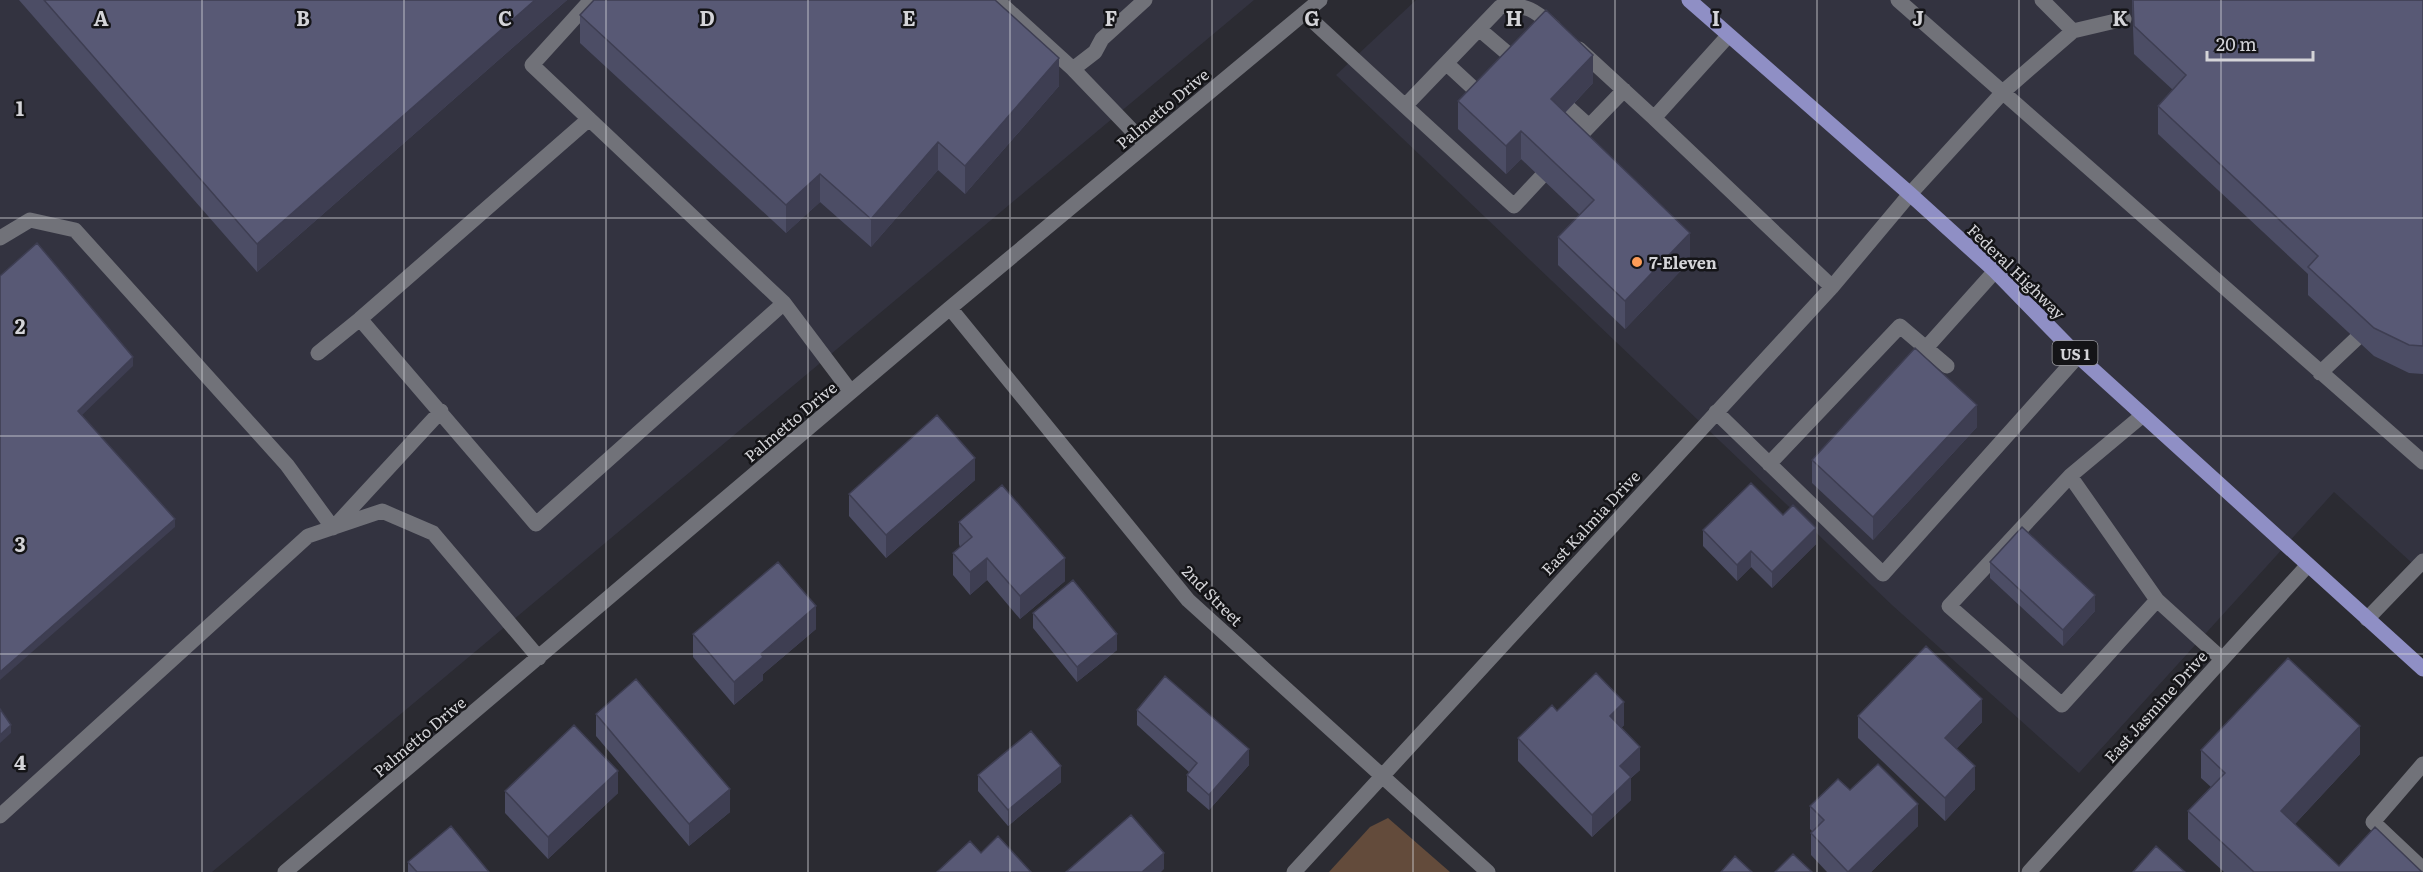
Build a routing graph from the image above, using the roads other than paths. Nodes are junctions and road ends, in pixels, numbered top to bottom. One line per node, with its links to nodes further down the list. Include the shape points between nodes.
1 (591, 0): 22 (street, via 532,65)
2 (997, 0): 15 (street)
3 (1145, 0): 15 (street)
4 (1320, 0): 8 (street, Palmetto Drive)
5 (1689, 0): 12 (main road, Federal Highway / US 1)
6 (1898, 0): 17 (street)
7 (2042, 0): 11 (street)
8 (1304, 13): 19 (street); 24 (street, Palmetto Drive)
9 (2124, 19): 11 (street)
10 (1479, 29): 13 (street); 14 (street); 16 (street, via 1500,7 1518,4 1533,9)
11 (2073, 31): 17 (street, East Kalmia Drive)
12 (1728, 36): 21 (street); 27 (main road, Federal Highway / US 1)
13 (1446, 63): 18 (street); 19 (street)
14 (1520, 64)
15 (1073, 69): 24 (street)
16 (1623, 90): 21 (street); 23 (street)
17 (2004, 91): 27 (street, East Kalmia Drive); 39 (street)
18 (1486, 100)
19 (1405, 106): 26 (street, via 1514,206)
20 (1569, 108): 23 (street)
21 (1654, 118): 30 (street)
22 (589, 119): 31 (street); 33 (street)
23 (1589, 126): 25 (street)
24 (1145, 144): 32 (street, Palmetto Drive)
25 (1570, 146)
26 (1541, 177)
27 (1910, 194): 29 (main road, Federal Highway / US 1); 30 (street, East Kalmia Drive)
28 (0, 238): 47 (street, via 30,220 75,230 287,465)
29 (1995, 271): 35 (street); 37 (main road, Federal Highway / US 1)
30 (1832, 287): 42 (street, East Kalmia Drive)
31 (784, 303): 40 (street); 41 (street, via 536,524)
32 (950, 308): 40 (street, Palmetto Drive); 56 (street, 2nd Street, via 1188,600)
33 (360, 319): 36 (street); 41 (street)
34 (2356, 339): 39 (street)
35 (1926, 348): 38 (street); 45 (street, via 1900,326)
36 (318, 353)
37 (2078, 356): 43 (main road, Federal Highway / US 1); 45 (street, via 1883,574)
38 (1947, 366)
39 (2320, 373): 44 (street)
40 (851, 392): 52 (street, Palmetto Drive)
41 (441, 411): 47 (street)
42 (1716, 412): 45 (street); 56 (street, East Kalmia Drive)
43 (2143, 415): 46 (street); 49 (main road, Federal Highway / US 1)
44 (2423, 462)
45 (1769, 464)
46 (2070, 476): 50 (street); 50 (street, via 1949,606 2062,705)
47 (333, 528): 52 (street, via 382,511 433,533); 57 (street, via 308,536)
48 (2423, 561): 51 (street)
49 (2308, 565): 51 (main road, Federal Highway / US 1); 53 (street, East Jasmine Drive)
50 (2157, 600): 53 (street)
51 (2367, 619): 54 (main road, Federal Highway / US 1)
52 (539, 658): 59 (street, Palmetto Drive)
53 (2222, 659): 62 (street, East Jasmine Drive)
54 (2423, 669)
55 (2423, 764): 58 (street, via 2373,822)
56 (1381, 775): 60 (street, East Kalmia Drive); 61 (street, 2nd Street)
57 (0, 816)
58 (2423, 869)
59 (285, 872)
60 (1294, 872)
61 (1488, 872)
62 (2029, 872)

